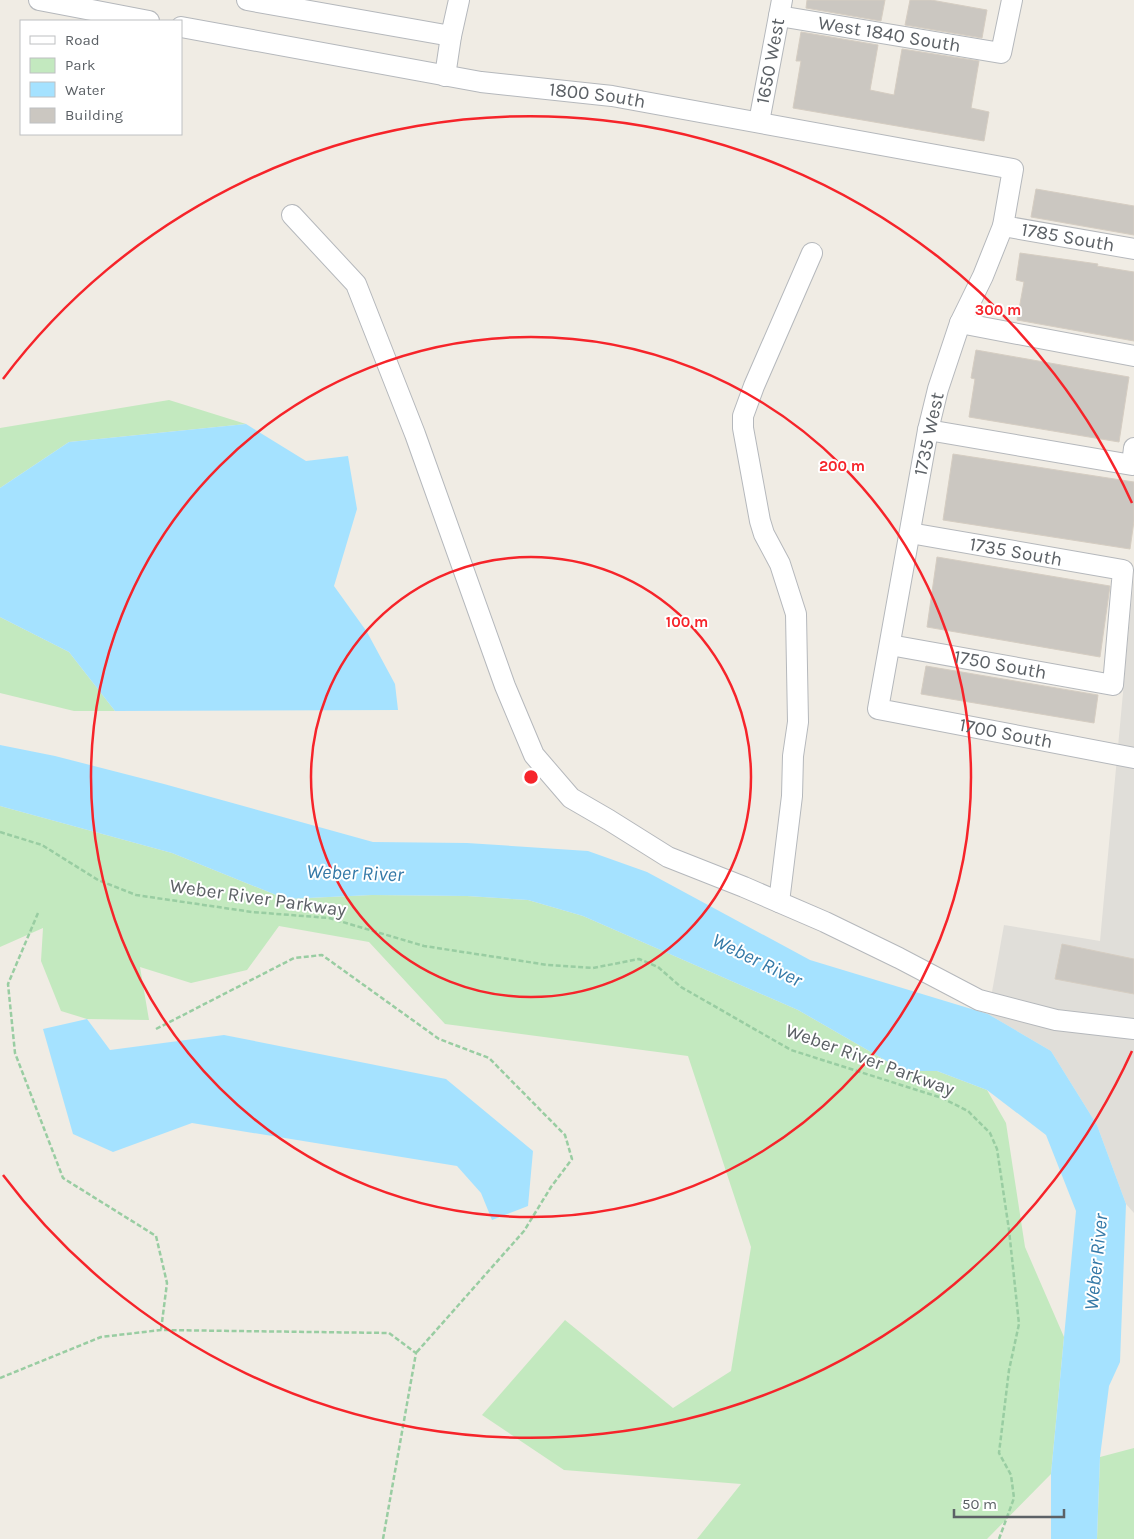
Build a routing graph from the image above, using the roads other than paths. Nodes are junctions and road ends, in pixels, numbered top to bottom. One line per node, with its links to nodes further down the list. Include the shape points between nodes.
1 (39, 0): 6 (street)
2 (247, 0): 8 (street)
3 (458, 0): 8 (street)
4 (1012, 0): 5 (street, West 1840 South, via 1002,53)
5 (780, 8): 10 (street, 1650 West)
6 (144, 20)
7 (182, 27): 9 (street, 1800 South)
8 (451, 36): 9 (street)
9 (445, 76): 10 (street, 1800 South, via 612,96)
10 (759, 122): 11 (street, 1800 South)
11 (1013, 169): 13 (street, 1735 West)
12 (292, 215): 25 (street, via 356,284 415,434 505,686 534,755 571,798 668,857)
13 (1003, 226): 14 (street, 1785 South); 16 (street, 1735 West)
14 (1134, 249)
15 (812, 253): 25 (street, via 743,416 760,521 780,564 796,614 798,722)
16 (960, 324): 17 (street); 18 (street, 1735 West)
17 (1134, 356)
18 (928, 430): 19 (street); 20 (street, 1735 West)
19 (1133, 456)
20 (910, 533): 21 (street, 1735 West); 22 (street, 1735 South, via 1123,570)
21 (890, 645): 22 (street, 1750 South); 23 (street, 1735 West)
22 (1113, 685)
23 (878, 709): 24 (street, 1700 South)
24 (1134, 758)
25 (780, 902): 26 (street, via 979,1000 1056,1020)
26 (1134, 1029)

